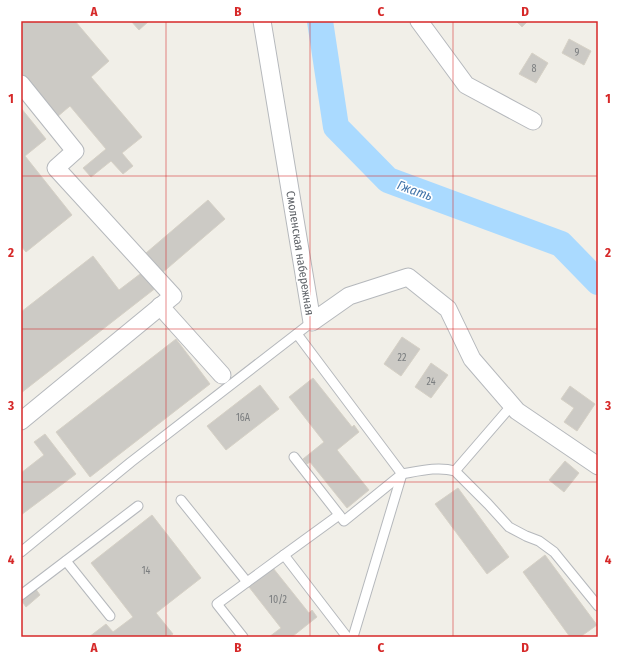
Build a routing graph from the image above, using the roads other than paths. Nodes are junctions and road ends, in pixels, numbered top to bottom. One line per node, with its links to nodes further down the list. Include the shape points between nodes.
1 (262, 21): 6 (street, Смоленская набережная)
2 (419, 21): 4 (street, via 466,85)
3 (21, 84): 5 (street, via 75,152 56,168 173,296)
4 (533, 122)
5 (160, 306): 8 (street); 10 (street)
6 (312, 322): 7 (lane); 9 (street, Смоленская набережная, via 349,296 408,277 448,309 472,359)
7 (297, 334): 8 (lane); 14 (lane)
8 (226, 380): 18 (lane)
9 (512, 405): 12 (street, Смоленская набережная, via 517,411); 13 (lane)
10 (21, 421)
11 (294, 457): 17 (lane)
12 (598, 466)
13 (455, 471): 14 (lane, via 434,469); 23 (lane, via 509,527 539,541 554,552)
14 (402, 474): 17 (lane, via 344,522); 27 (lane)
15 (181, 500): 21 (lane)
16 (138, 506): 20 (lane)
17 (339, 515): 19 (lane)
18 (21, 552)
19 (284, 555): 21 (lane); 26 (lane)
20 (66, 561): 22 (lane); 24 (lane)
21 (247, 582): 25 (lane, via 217,604)
22 (21, 595)
23 (598, 606)
24 (110, 616)
25 (243, 637)
26 (347, 637)
27 (353, 637)

